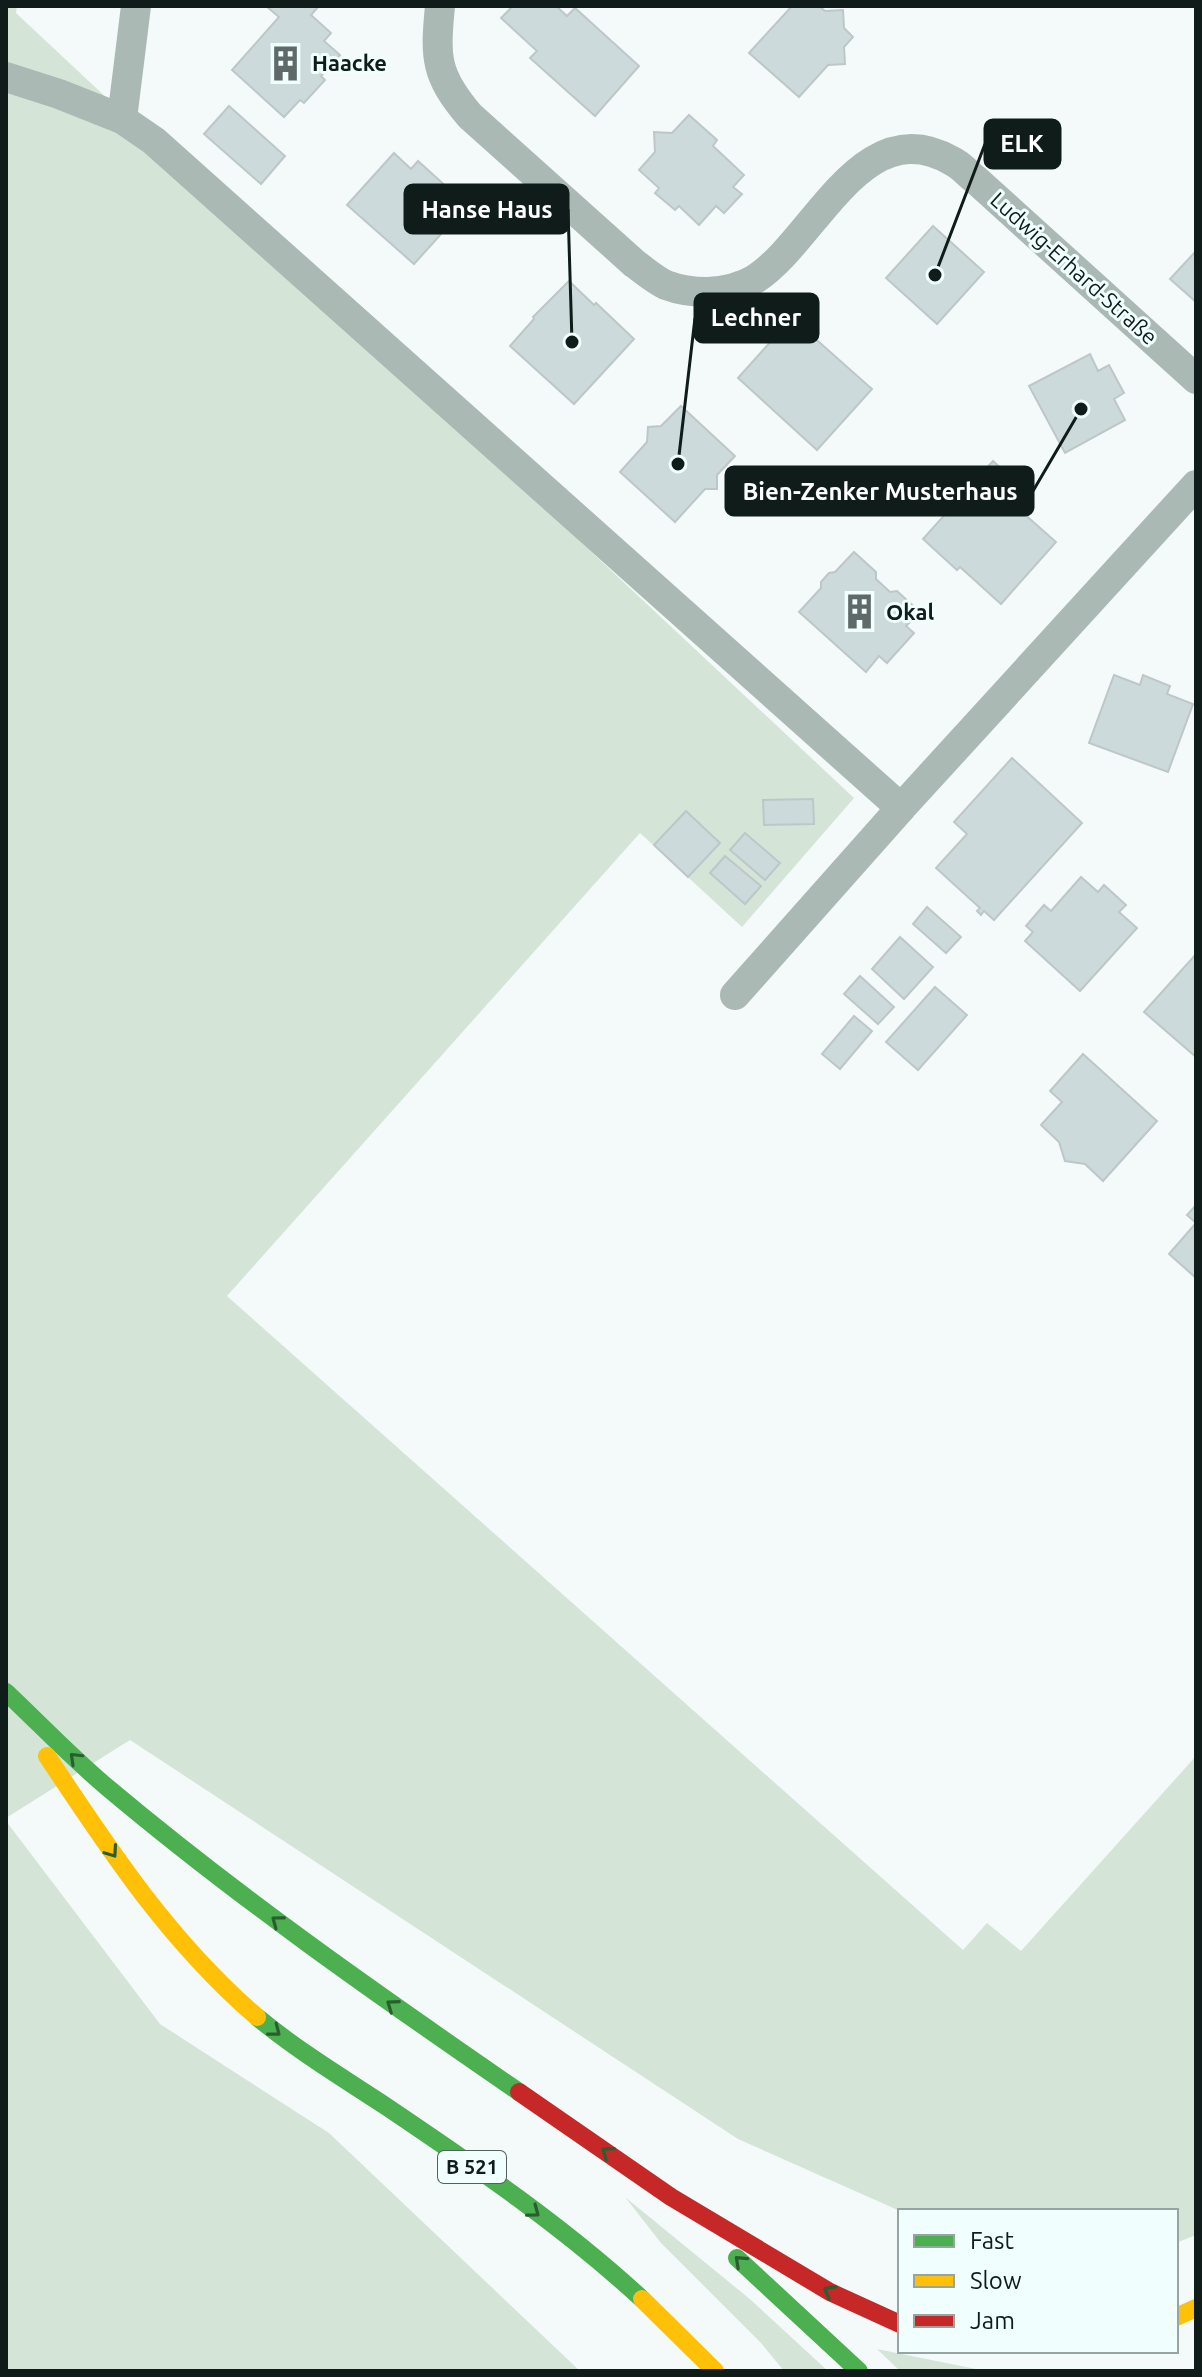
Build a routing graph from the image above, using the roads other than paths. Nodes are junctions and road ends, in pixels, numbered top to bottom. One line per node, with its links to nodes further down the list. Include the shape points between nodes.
1 (136, 6): 4 (lane)
2 (440, 6): 5 (lane, Ludwig-Erhard-Straße, via 437,56 451,93 635,264 666,284 693,292 727,291 753,280 856,172 897,150 925,150 952,161 976,180)
3 (6, 77): 4 (lane)
4 (122, 119): 7 (lane, via 154,141)
5 (1196, 379)
6 (1196, 485): 7 (lane)
7 (901, 808): 8 (lane)
8 (735, 995)
9 (6, 1693): 10 (main road, B 521, one-way to 9, via 339,1968 201,1864 105,1786); 12 (main road, B 521, one-way to 12, via 162,1922 216,1980 270,2028 599,2261)
10 (671, 2197): 11 (main road, B 521, one-way to 10, via 830,2292); 13 (main road, B 521, one-way to 10)
11 (898, 2323)
12 (715, 2371)
13 (859, 2371)

